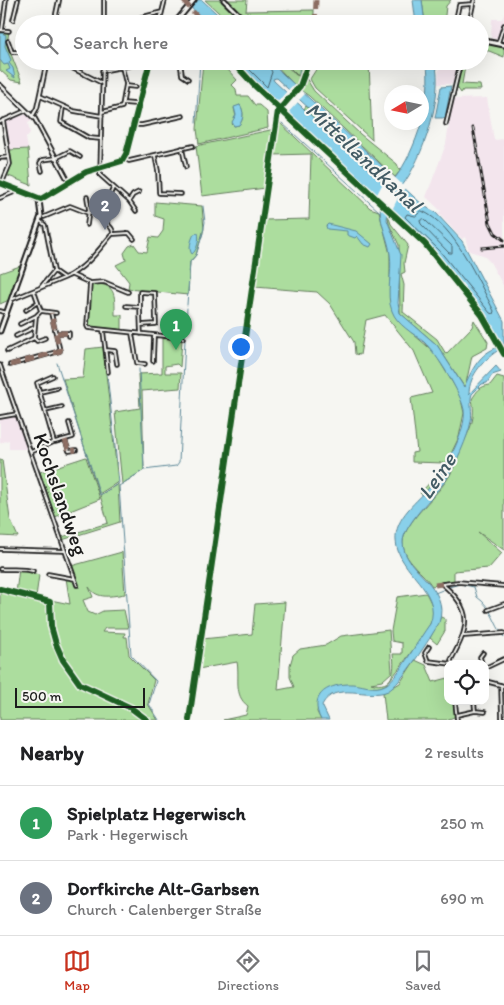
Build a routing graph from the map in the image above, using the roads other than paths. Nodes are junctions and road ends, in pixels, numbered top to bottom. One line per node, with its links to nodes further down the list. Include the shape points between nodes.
1 (6, 0): 21 (street)
2 (17, 0): 19 (street)
3 (59, 0): 11 (street)
4 (104, 0): 12 (street)
5 (165, 0): 10 (street)
6 (194, 0): 15 (main road)
7 (224, 0): 16 (main road)
8 (474, 0): 9 (street)
9 (473, 4): 17 (street, via 460,5); 18 (street)
10 (162, 12): 13 (street); 14 (street)
11 (56, 15)
12 (104, 15)
13 (150, 15)
14 (161, 15)
15 (181, 15)
16 (239, 15)
17 (457, 15)
18 (471, 15)
19 (13, 20)
20 (504, 25): 25 (street)
21 (1, 30): 22 (street)
22 (9, 31)
23 (8, 41): 27 (street, via 12,52)
24 (489, 42): 25 (main road)
25 (498, 43): 26 (main road)
26 (504, 45)
27 (15, 52)
28 (44, 70): 41 (street)
29 (77, 70): 37 (street)
30 (107, 70): 35 (street)
31 (123, 70): 39 (street)
32 (148, 70): 51 (main road)
33 (181, 70): 36 (street)
34 (459, 70): 52 (street)
35 (102, 71): 37 (street)
36 (188, 79)
37 (102, 82): 46 (street)
38 (0, 85): 45 (street)
39 (126, 86): 40 (street); 42 (street)
40 (136, 87)
41 (40, 95): 44 (street); 47 (street)
42 (123, 103): 43 (street); 46 (street, via 122,108)
43 (135, 104)
44 (63, 107): 48 (street); 53 (street, via 60,122 89,138)
45 (27, 110): 47 (street); 50 (street)
46 (102, 112): 48 (street)
47 (32, 115): 60 (street)
48 (102, 116): 53 (street)
49 (183, 116): 51 (street)
50 (2, 121): 57 (street)
51 (134, 124): 61 (main road)
52 (446, 124)
53 (101, 139): 62 (street)
54 (193, 146): 55 (street)
55 (182, 148): 56 (street); 63 (street)
56 (154, 155): 61 (street, via 129,161); 70 (street, via 159,193)
57 (9, 157): 59 (street); 66 (street, via 9,166)
58 (80, 157): 60 (street, via 70,150)
59 (0, 158)
60 (56, 158): 64 (street, via 41,160); 65 (street)
61 (124, 159): 62 (main road)
62 (100, 167): 65 (main road); 67 (street, via 101,176)
63 (186, 167)
64 (42, 171)
65 (69, 182): 73 (main road)
66 (1, 184): 68 (street)
67 (114, 188): 74 (street); 75 (street)
68 (17, 191): 71 (street); 73 (street)
69 (139, 192): 74 (street)
70 (181, 194)
71 (0, 198)
72 (87, 198): 77 (street)
73 (40, 200): 79 (main road)
74 (129, 201): 76 (street)
75 (104, 211): 77 (street); 81 (street)
76 (136, 211)
77 (88, 213): 78 (street, via 71,206); 80 (street)
78 (44, 217)
79 (40, 220): 83 (street, via 45,225); 90 (main road)
80 (87, 225)
81 (113, 233): 82 (street, via 130,233); 84 (street)
82 (134, 239)
83 (54, 271): 85 (street); 87 (street)
84 (72, 275): 85 (street); 86 (street)
85 (64, 278): 87 (street)
86 (90, 283): 89 (street, via 104,282); 104 (street, via 87,327)
87 (39, 289): 88 (street)
88 (34, 291): 90 (street); 91 (street)
89 (128, 292)
90 (12, 298): 98 (main road)
91 (38, 302): 94 (street); 96 (street)
92 (126, 306): 93 (street)
93 (140, 307): 102 (street); 102 (street, via 140,293 156,294 156,324)
94 (26, 310)
95 (0, 311): 98 (street)
96 (40, 312): 97 (street); 100 (street)
97 (51, 312): 99 (street); 106 (street)
98 (6, 313): 105 (main road)
99 (56, 313)
100 (36, 316): 101 (street); 103 (street)
101 (20, 324)
102 (141, 325): 108 (street)
103 (35, 327): 110 (street); 112 (street)
104 (103, 330): 107 (street); 115 (street)
105 (0, 331)
106 (57, 332): 111 (street, via 69,333); 121 (street, via 60,352)
107 (132, 333): 108 (street); 119 (street, via 137,363)
108 (141, 334): 109 (street)
109 (154, 335): 114 (street); 117 (street)
110 (16, 336)
111 (69, 336)
112 (34, 338): 113 (street, via 37,341); 116 (street)
113 (45, 338)
114 (183, 338)
115 (105, 350): 118 (street, via 115,350); 122 (street)
116 (7, 351)
117 (153, 361)
118 (117, 364)
119 (145, 364)
120 (0, 365): 128 (street, Kochslandweg)
121 (10, 365)
122 (108, 372)
123 (53, 376): 125 (street, via 37,383)
124 (57, 388): 125 (street)
125 (40, 392): 127 (street)
126 (62, 407): 127 (street)
127 (45, 411): 132 (street)
128 (17, 414): 129 (street, Kochslandweg); 135 (street, Kochslandweg)
129 (0, 417)
130 (69, 422): 131 (street, via 73,437)
131 (65, 440): 132 (street); 134 (street)
132 (54, 442): 135 (street)
133 (76, 450): 134 (street)
134 (69, 451): 136 (street)
135 (31, 452): 138 (street, Kochslandweg)
136 (64, 452)
137 (0, 549): 138 (street)
138 (65, 551): 142 (street, Kochslandweg)
139 (0, 569): 140 (street)
140 (33, 570)
141 (48, 574): 142 (street)
142 (75, 580): 143 (street, Kochslandweg)
143 (78, 585)
144 (504, 586): 148 (street, via 462,582 442,584 456,594 466,616)
145 (504, 604): 146 (street)
146 (488, 609)
147 (502, 633): 148 (street)
148 (464, 636): 152 (street)
149 (429, 647): 154 (street, via 425,653 428,661)
150 (483, 653): 153 (street)
151 (504, 659): 155 (street)
152 (451, 660)
153 (481, 660)
154 (444, 663)
155 (489, 666)
156 (489, 682): 157 (street)
157 (502, 686): 163 (street)
158 (456, 705): 162 (street)
159 (474, 705): 160 (street)
160 (475, 712): 161 (street); 162 (street)
161 (485, 712)
162 (457, 715): 164 (street)
163 (503, 715): 165 (street)
164 (457, 720)
165 (502, 720)

